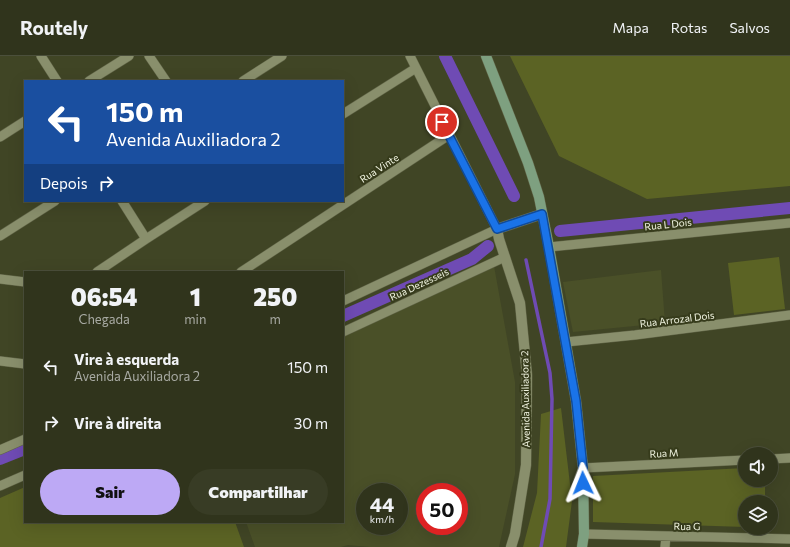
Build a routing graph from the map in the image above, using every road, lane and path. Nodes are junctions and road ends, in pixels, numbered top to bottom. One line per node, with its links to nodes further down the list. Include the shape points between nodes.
1 (41, 56): 8 (street)
2 (129, 56): 9 (street)
3 (149, 56): 10 (street)
4 (282, 56): 11 (street)
5 (410, 56): 7 (street)
6 (486, 56): 19 (main road, via 528,163)
7 (416, 68): 12 (street); 14 (street)
8 (55, 80)
9 (91, 80)
10 (165, 80)
11 (245, 80)
12 (344, 113)
13 (24, 122): 15 (street)
14 (449, 136): 21 (street); 27 (street, Rua Vinte)
15 (0, 137)
16 (53, 202): 22 (street)
17 (123, 202): 23 (street)
18 (203, 202): 23 (street)
19 (542, 214): 21 (street); 24 (main road)
20 (790, 223): 24 (street, Rua L Dois)
21 (497, 229): 25 (street, Avenida Auxiliadora 2); 30 (street, Rua Dezesseis)
22 (0, 236)
23 (146, 239): 26 (street)
24 (549, 247): 33 (main road)
25 (505, 257): 32 (street, Rua Dezesseis); 47 (street, Avenida Auxiliadora 2, via 520,303 527,375 526,465 518,520)
26 (99, 271)
27 (244, 271)
28 (0, 279): 29 (street)
29 (24, 282)
30 (344, 301)
31 (790, 315): 33 (street, Rua Arrozal Dois)
32 (344, 332)
33 (566, 342): 41 (main road, via 576,401)
34 (0, 361): 35 (street)
35 (24, 364)
36 (24, 439): 37 (street)
37 (2, 447)
38 (778, 458): 39 (street)
39 (790, 458)
40 (738, 460): 41 (street, Rua M)
41 (583, 468): 44 (main road)
42 (24, 475): 43 (street)
43 (0, 486)
44 (584, 534): 45 (street, Rua G); 48 (main road)
45 (666, 536): 46 (street, Rua G); 49 (street)
46 (790, 539)
47 (511, 547)
48 (582, 547)
49 (665, 547)

